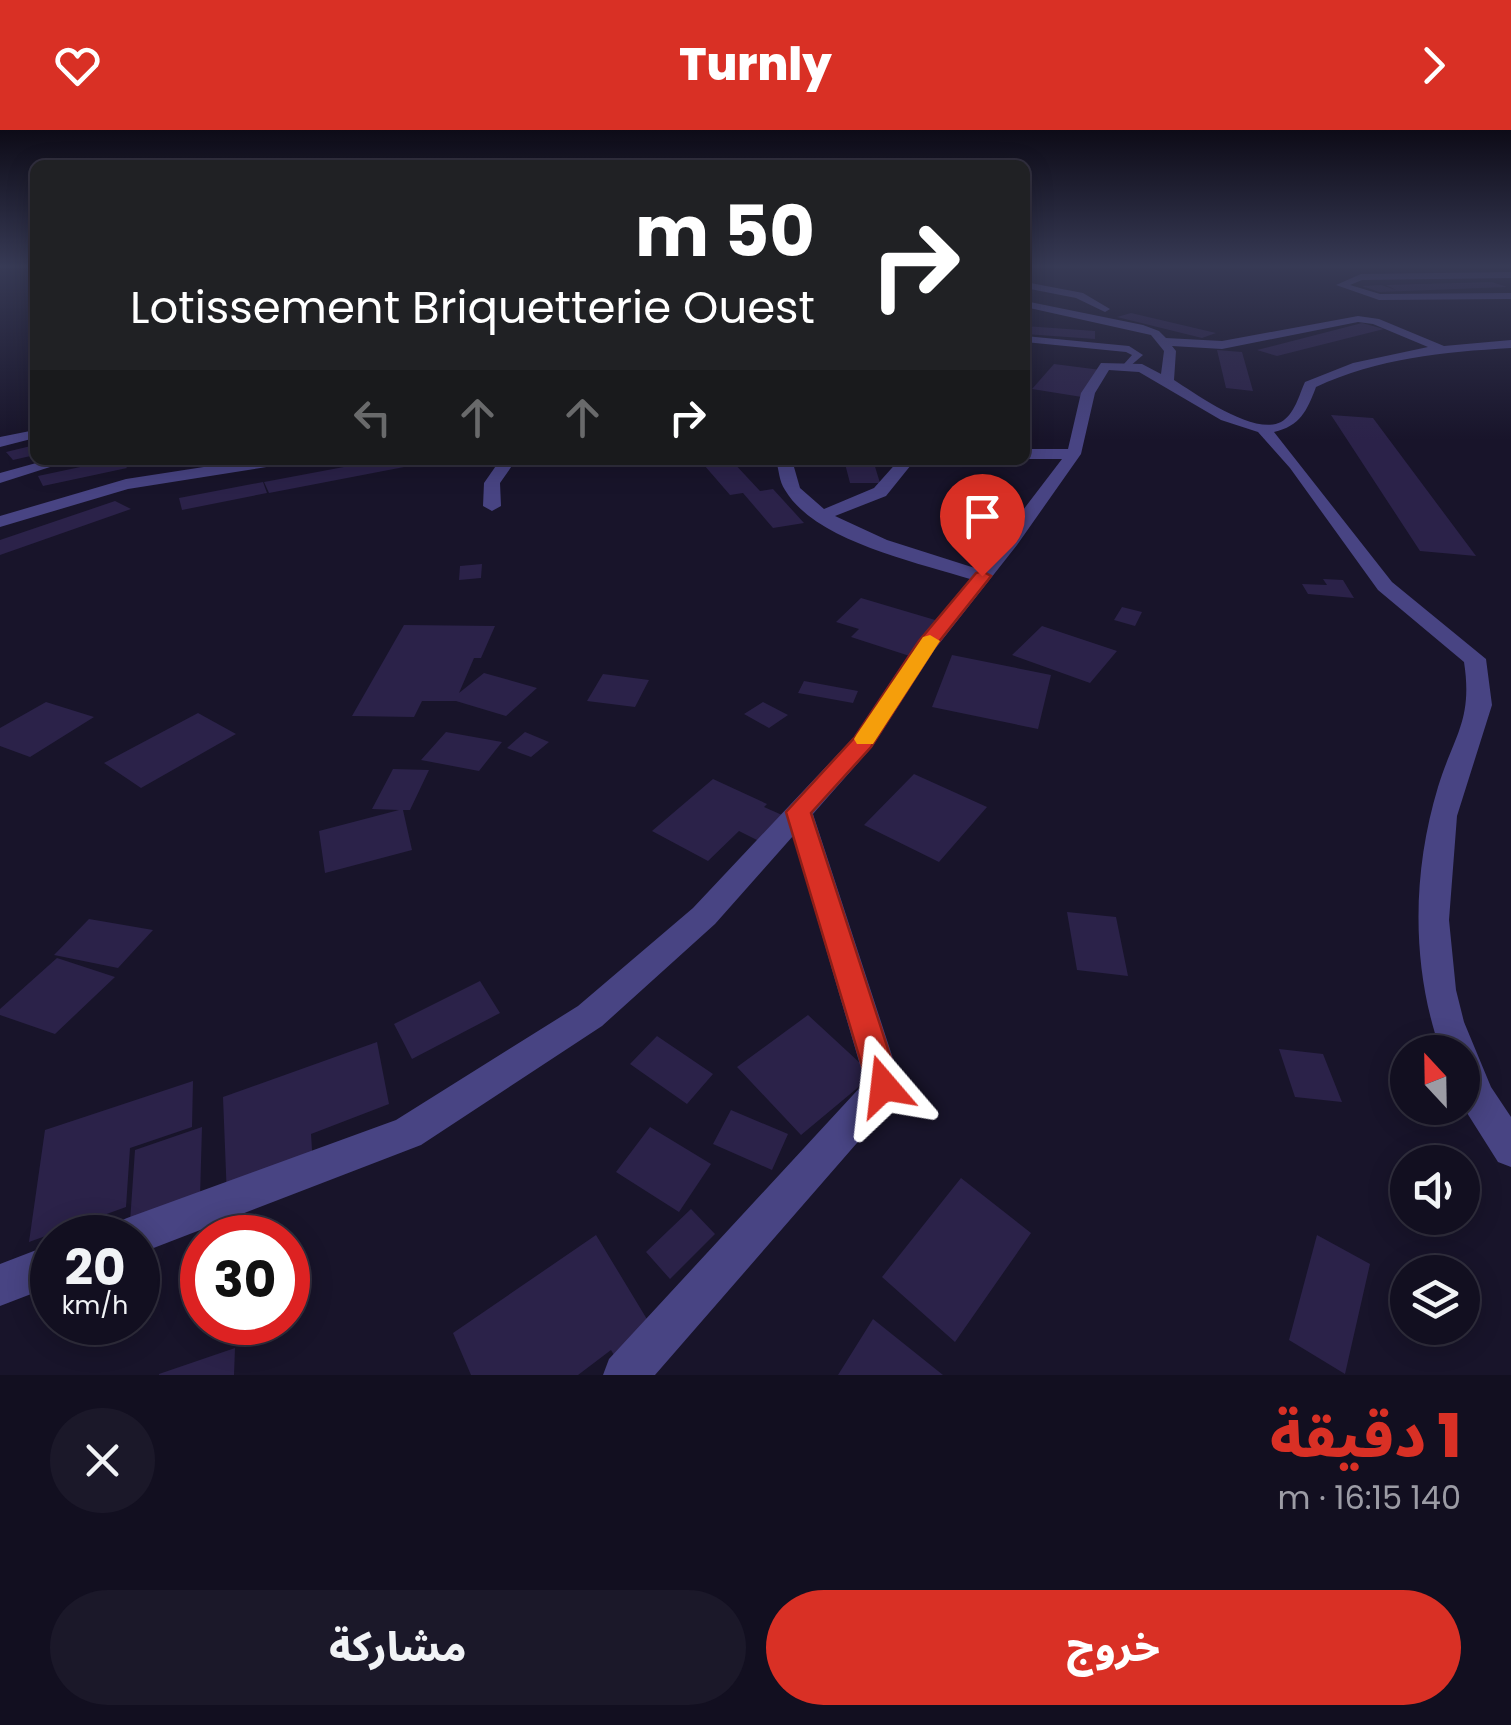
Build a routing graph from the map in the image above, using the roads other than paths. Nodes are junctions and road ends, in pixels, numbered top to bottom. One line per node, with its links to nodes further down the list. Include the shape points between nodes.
1 (1124, 324): 5 (street)
2 (1332, 324): 5 (street, via 1242,342)
3 (1382, 324): 7 (street)
4 (1030, 339): 8 (lane, via 1130,349 1138,356)
5 (1165, 342): 9 (street)
6 (1511, 344): 7 (street)
7 (1440, 348): 10 (street, via 1340,369 1310,385 1293,417)
8 (1130, 364): 9 (street); 14 (street, via 1105,366 1088,393)
9 (1167, 382): 10 (street, via 1213,411)
10 (1265, 431): 26 (street, via 1290,455 1375,574 1414,614 1475,659 1480,704 1451,786 1433,906 1438,968)
11 (30, 435): 12 (street)
12 (0, 442)
13 (1030, 454): 14 (street)
14 (1073, 454): 24 (street)
15 (46, 465): 20 (street)
16 (247, 465): 23 (street, via 126,484)
17 (505, 465): 21 (street, via 492,484)
18 (785, 465): 22 (street, via 791,488)
19 (903, 465): 22 (street, via 880,492)
20 (0, 478)
21 (492, 506)
22 (821, 516): 24 (street)
23 (0, 522)
24 (982, 576): 25 (street, via 863,742)
25 (798, 812): 29 (street, via 704,916 590,1016 408,1133); 32 (street, via 884,1086)
26 (1454, 1035)
27 (1480, 1102): 28 (street)
28 (1511, 1149)
29 (160, 1226)
30 (30, 1273): 31 (street)
31 (0, 1284)
32 (624, 1375)

